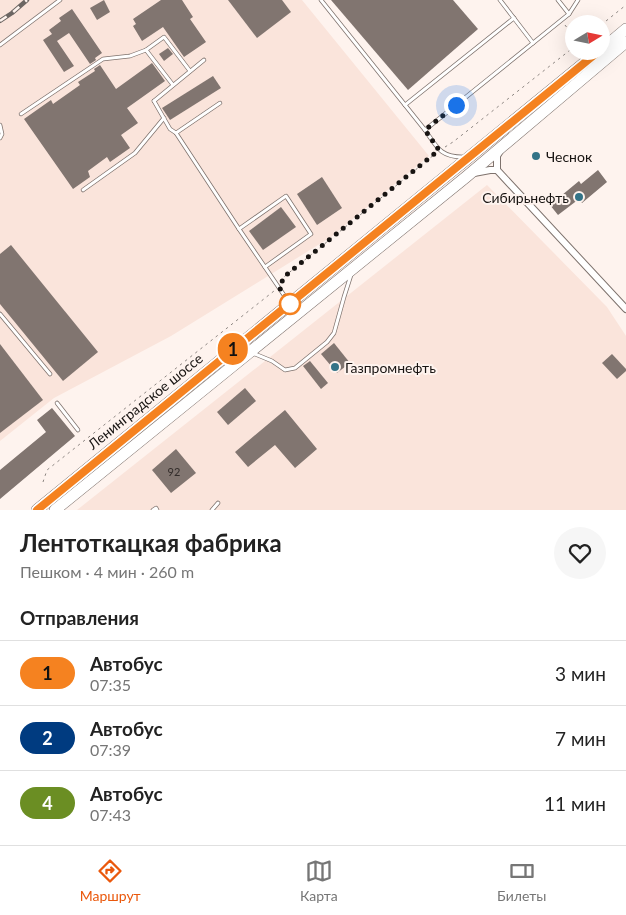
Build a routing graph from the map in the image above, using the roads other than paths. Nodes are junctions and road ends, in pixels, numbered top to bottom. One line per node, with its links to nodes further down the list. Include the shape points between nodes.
1 (60, 0): 12 (lane)
2 (321, 0): 19 (lane)
3 (500, 0): 7 (lane)
4 (558, 0): 6 (lane)
5 (578, 0): 6 (lane)
6 (568, 14): 11 (lane)
7 (514, 18): 11 (lane); 19 (lane)
8 (626, 29): 9 (highway, Ленинградское шоссе)
9 (610, 42)
10 (625, 42): 26 (highway, Ленинградское шоссе)
11 (533, 43): 23 (lane)
12 (0, 45)
13 (146, 50): 16 (lane, via 164,37); 17 (lane); 20 (lane, via 130,56 103,58)
14 (204, 60): 16 (lane)
15 (588, 60): 27 (highway, Ленинградское шоссе)
16 (190, 72): 17 (lane)
17 (173, 85): 21 (lane, via 154,101)
18 (220, 103): 24 (lane)
19 (405, 105): 23 (lane)
20 (21, 114)
21 (164, 118): 24 (lane); 30 (lane, via 135,153)
22 (0, 126): 25 (lane)
23 (425, 130): 27 (lane, via 439,150 448,155)
24 (176, 133): 31 (lane)
25 (0, 138)
26 (502, 146): 28 (street, via 497,156); 29 (highway, Ленинградское шоссе)
27 (469, 158): 34 (highway, Ленинградское шоссе)
28 (497, 170): 29 (street); 35 (street)
29 (466, 176): 32 (highway, Ленинградское шоссе)
30 (83, 190)
31 (239, 229): 33 (lane); 33 (lane, via 286,196 311,234)
32 (356, 265): 34 (highway, Ленинградское шоссе); 37 (lane, via 334,333 295,368 285,370 255,354)
33 (265, 267): 34 (lane)
34 (294, 309): 37 (highway, Ленинградское шоссе); 42 (highway, Ленинградское шоссе, via 231,350)
35 (626, 309)
36 (0, 314): 38 (lane)
37 (246, 354): 43 (highway, Ленинградское шоссе)
38 (50, 374)
39 (57, 403): 40 (lane)
40 (78, 430)
41 (218, 503): 46 (lane)
42 (37, 510)
43 (55, 510)
44 (153, 510): 45 (lane)
45 (157, 510)
46 (212, 510)

